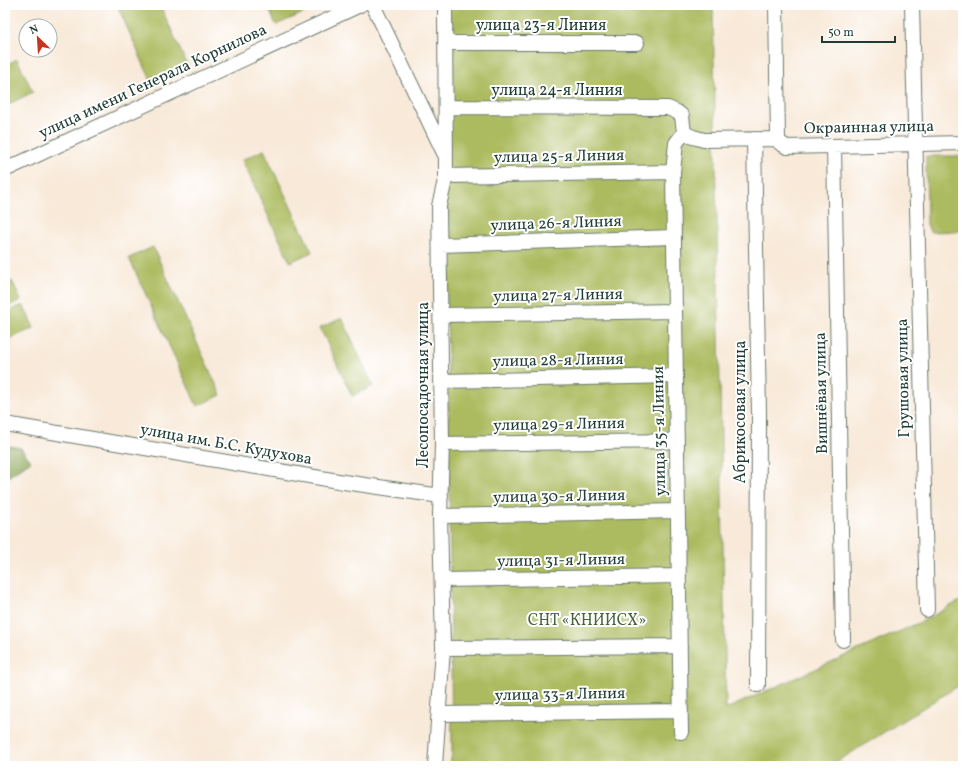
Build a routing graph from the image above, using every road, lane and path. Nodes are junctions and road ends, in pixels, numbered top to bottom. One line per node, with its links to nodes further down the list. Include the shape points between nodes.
1 (360, 5): 16 (street, улица имени Генерала Корнилова)
2 (373, 5): 15 (street)
3 (445, 5): 6 (street, Лесопосадочная улица)
4 (776, 5): 11 (street)
5 (912, 5): 12 (street, Грушовая улица)
6 (445, 43): 7 (street, улица 23-я Линия); 8 (street, Лесопосадочная улица)
7 (637, 43)
8 (446, 107): 9 (street, улица 24-я Линия, via 668,108 682,116); 15 (street, Лесопосадочная улица)
9 (684, 133): 10 (street, via 704,140); 17 (street, улица 35-я Линия, via 676,143)
10 (754, 139): 11 (street); 37 (street, Абрикосовая улица, via 759,413)
11 (778, 139): 14 (street, Окраинная улица, via 787,146)
12 (914, 144): 13 (street, Окраинная улица); 14 (street, Окраинная улица); 33 (street, Грушовая улица)
13 (963, 144)
14 (834, 146): 34 (street, Вишнёвая улица)
15 (446, 157): 18 (street, Лесопосадочная улица)
16 (5, 170)
17 (673, 172): 18 (street, улица 25-я Линия); 19 (street, улица 35-я Линия)
18 (446, 176): 20 (street, Лесопосадочная улица, via 440,206)
19 (674, 236): 20 (street, улица 26-я Линия); 21 (street, улица 35-я Линия)
20 (440, 245): 22 (street, Лесопосадочная улица)
21 (675, 311): 22 (street, улица 27-я Линия); 23 (street, улица 35-я Линия)
22 (440, 315): 24 (street, Лесопосадочная улица)
23 (676, 376): 24 (street, улица 28-я Линия); 26 (street, улица 35-я Линия)
24 (441, 380): 27 (street, Лесопосадочная улица)
25 (5, 425): 28 (street, улица им. Б.С. Кудухова)
26 (677, 441): 27 (street, улица 29-я Линия); 29 (street, улица 35-я Линия)
27 (442, 444): 28 (street, Лесопосадочная улица)
28 (441, 496): 30 (street, Лесопосадочная улица)
29 (678, 511): 30 (street, улица 30-я Линия); 31 (street, улица 35-я Линия)
30 (440, 516): 32 (street, Лесопосадочная улица)
31 (679, 576): 32 (street, улица 31-я Линия); 35 (street, улица 35-я Линия)
32 (443, 580): 36 (street, Лесопосадочная улица)
33 (927, 610)
34 (843, 640)
35 (680, 646): 36 (street); 38 (street, улица 35-я Линия)
36 (443, 648): 39 (street, Лесопосадочная улица)
37 (758, 685)
38 (681, 711): 39 (street, улица 33-я Линия); 40 (street, улица 35-я Линия)
39 (439, 714): 41 (street, Лесопосадочная улица)
40 (681, 732)
41 (435, 766)

